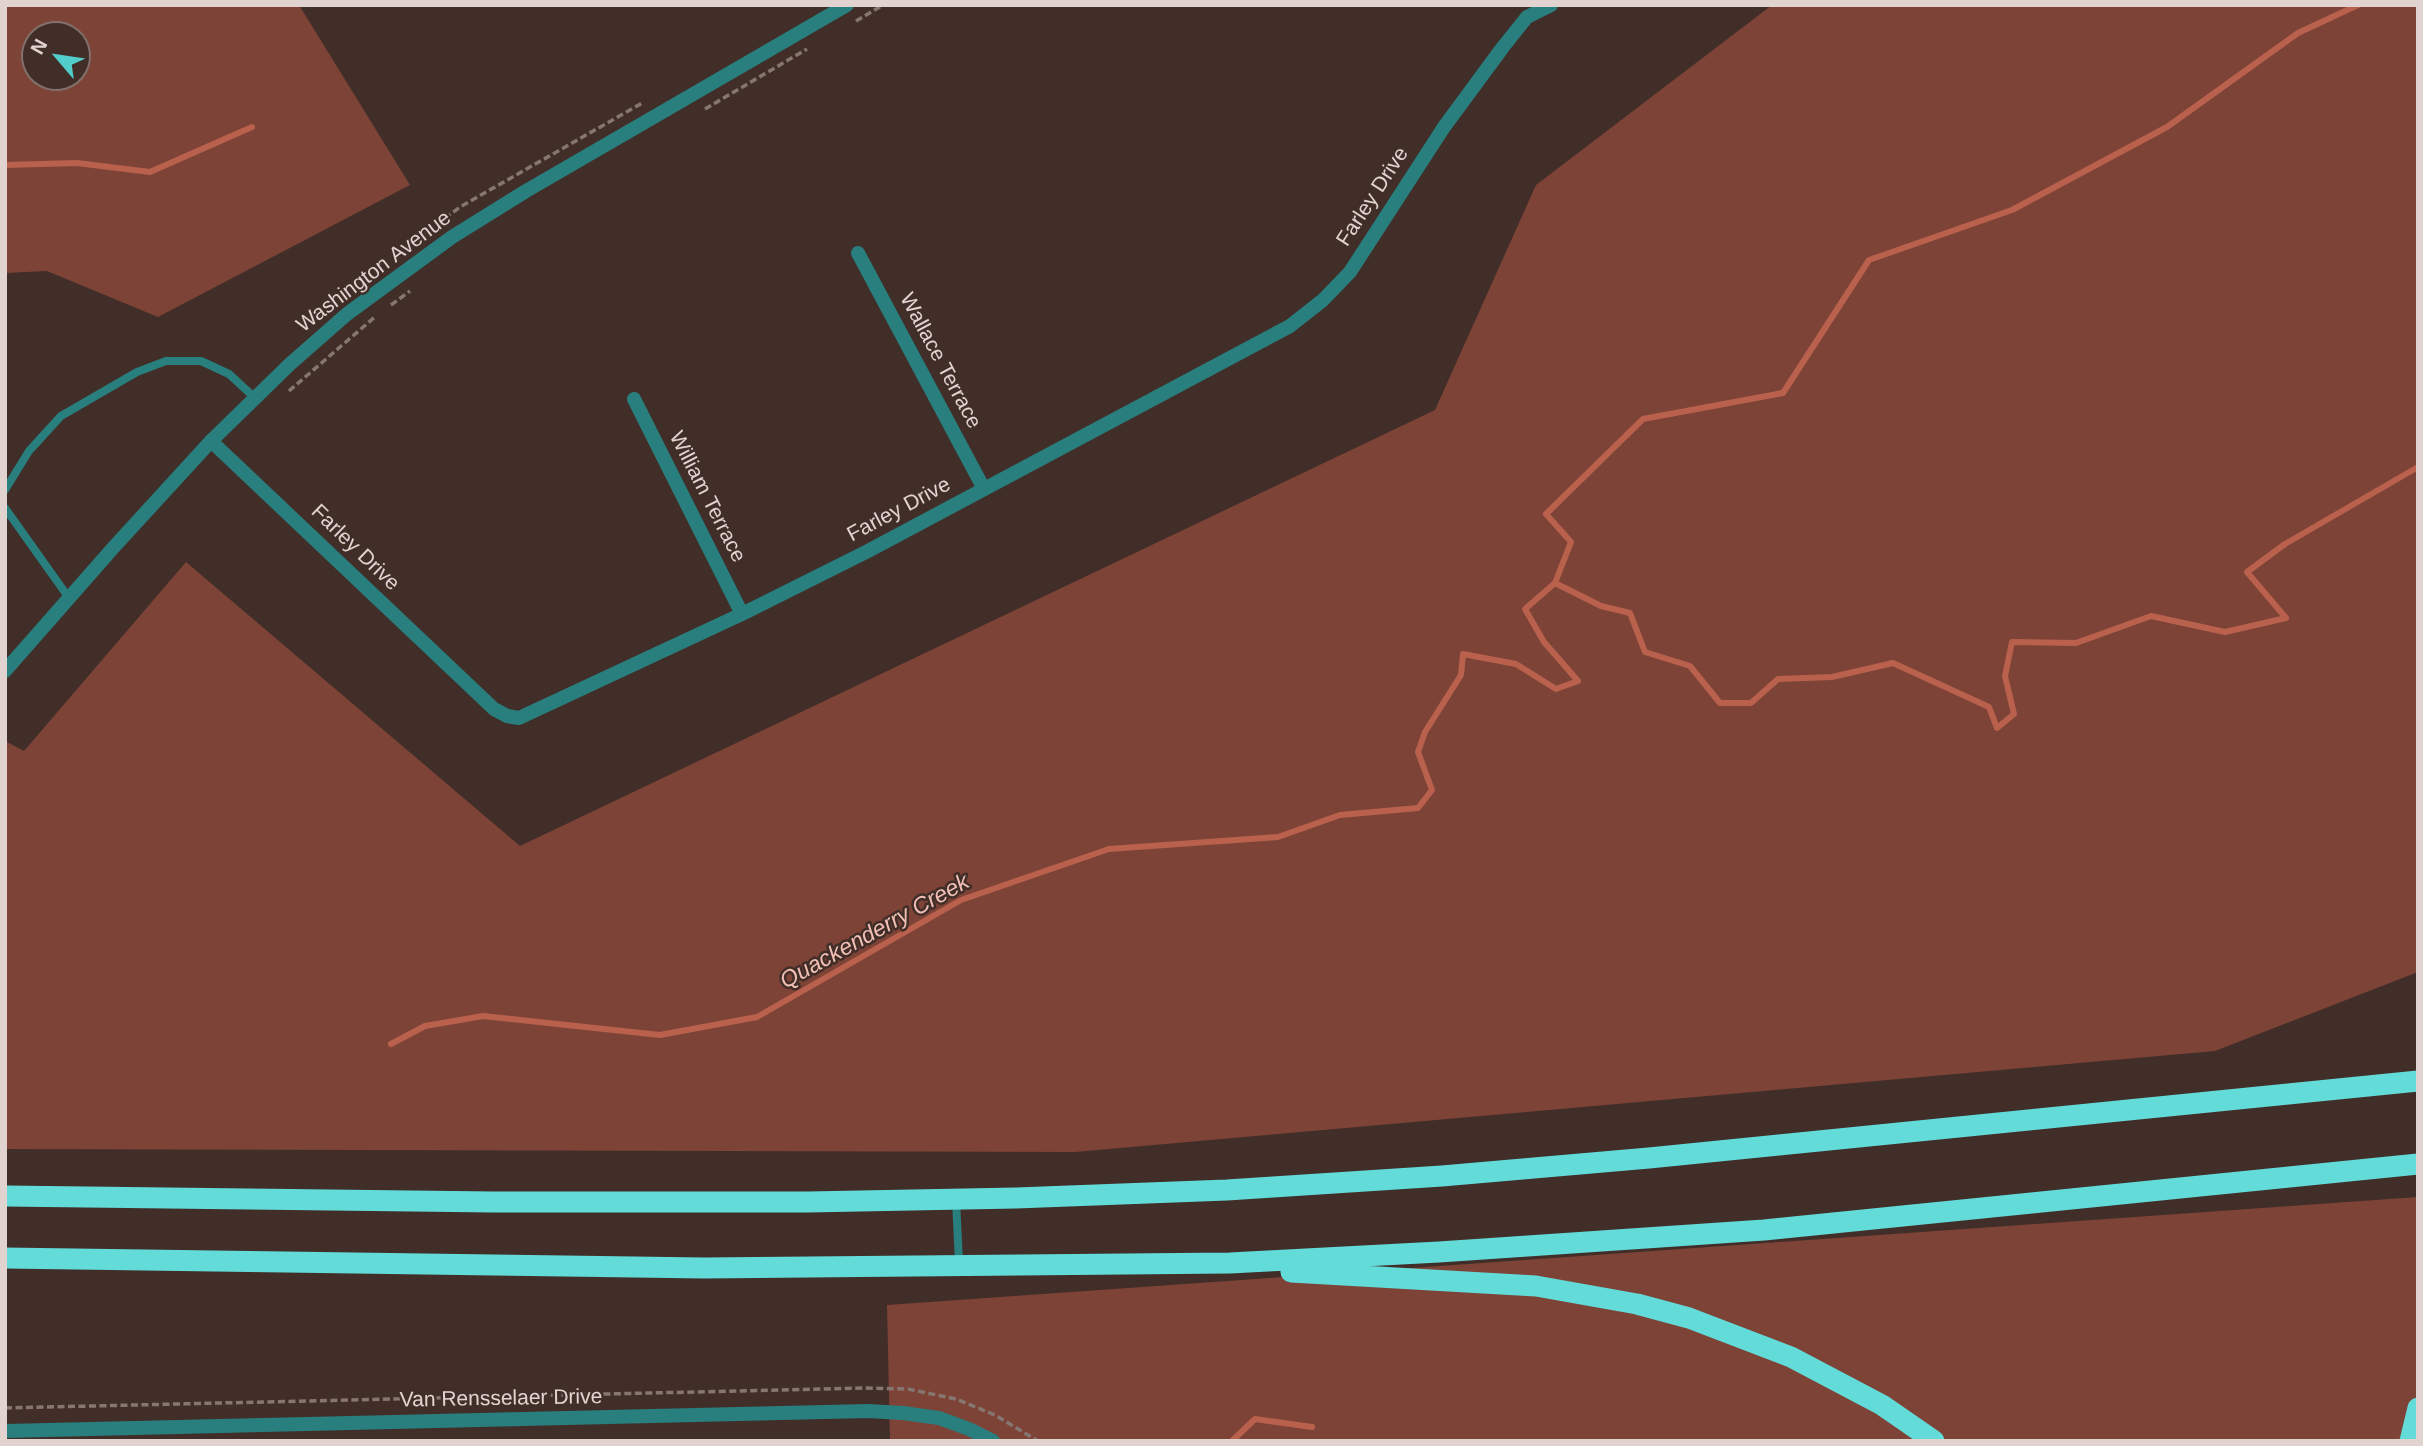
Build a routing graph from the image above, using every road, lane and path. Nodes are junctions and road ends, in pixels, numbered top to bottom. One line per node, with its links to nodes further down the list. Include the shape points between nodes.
1 (847, 5): 10 (street, Washington Avenue, via 452,237 347,314)
2 (883, 5): 4 (path)
3 (1550, 5): 13 (street, Farley Drive, via 1527,17 1503,47 1444,127 1350,272 1323,300 1290,326)
4 (846, 26)
5 (810, 48): 6 (path)
6 (702, 110)
7 (858, 253): 13 (street, Wallace Terrace)
8 (412, 289): 9 (path)
9 (287, 393)
10 (255, 398): 12 (street, Washington Avenue); 14 (lane, via 229,374 201,360 166,361 136,372 61,416 29,451)
11 (634, 399): 17 (street, William Terrace)
12 (211, 441): 16 (street, Washington Avenue); 17 (street, Farley Drive, via 494,709 507,716 519,718)
13 (984, 489): 17 (street, Farley Drive)
14 (5, 490)
15 (5, 508): 16 (lane)
16 (69, 598): 18 (street, Washington Avenue)
17 (742, 614)
18 (5, 671)
19 (2418, 1073): 21 (highway)
20 (2418, 1081): 21 (highway)
21 (2290, 1094): 24 (highway, via 1506,1171 1214,1191)
22 (2418, 1164): 26 (highway, via 1653,1239)
23 (5, 1196): 24 (highway, via 585,1202)
24 (956, 1199): 27 (lane)
25 (5, 1258): 27 (highway)
26 (1146, 1264): 27 (highway); 33 (highway, via 1488,1282 1637,1304 1791,1357 1882,1405)
27 (959, 1267)
28 (5, 1408): 32 (path, via 866,1388 956,1399 995,1415)
29 (2418, 1408): 34 (highway)
30 (5, 1431): 31 (street, Van Rensselaer Drive, via 868,1411 940,1418)
31 (993, 1441)
32 (1038, 1441)
33 (1934, 1441)
34 (2410, 1441)

